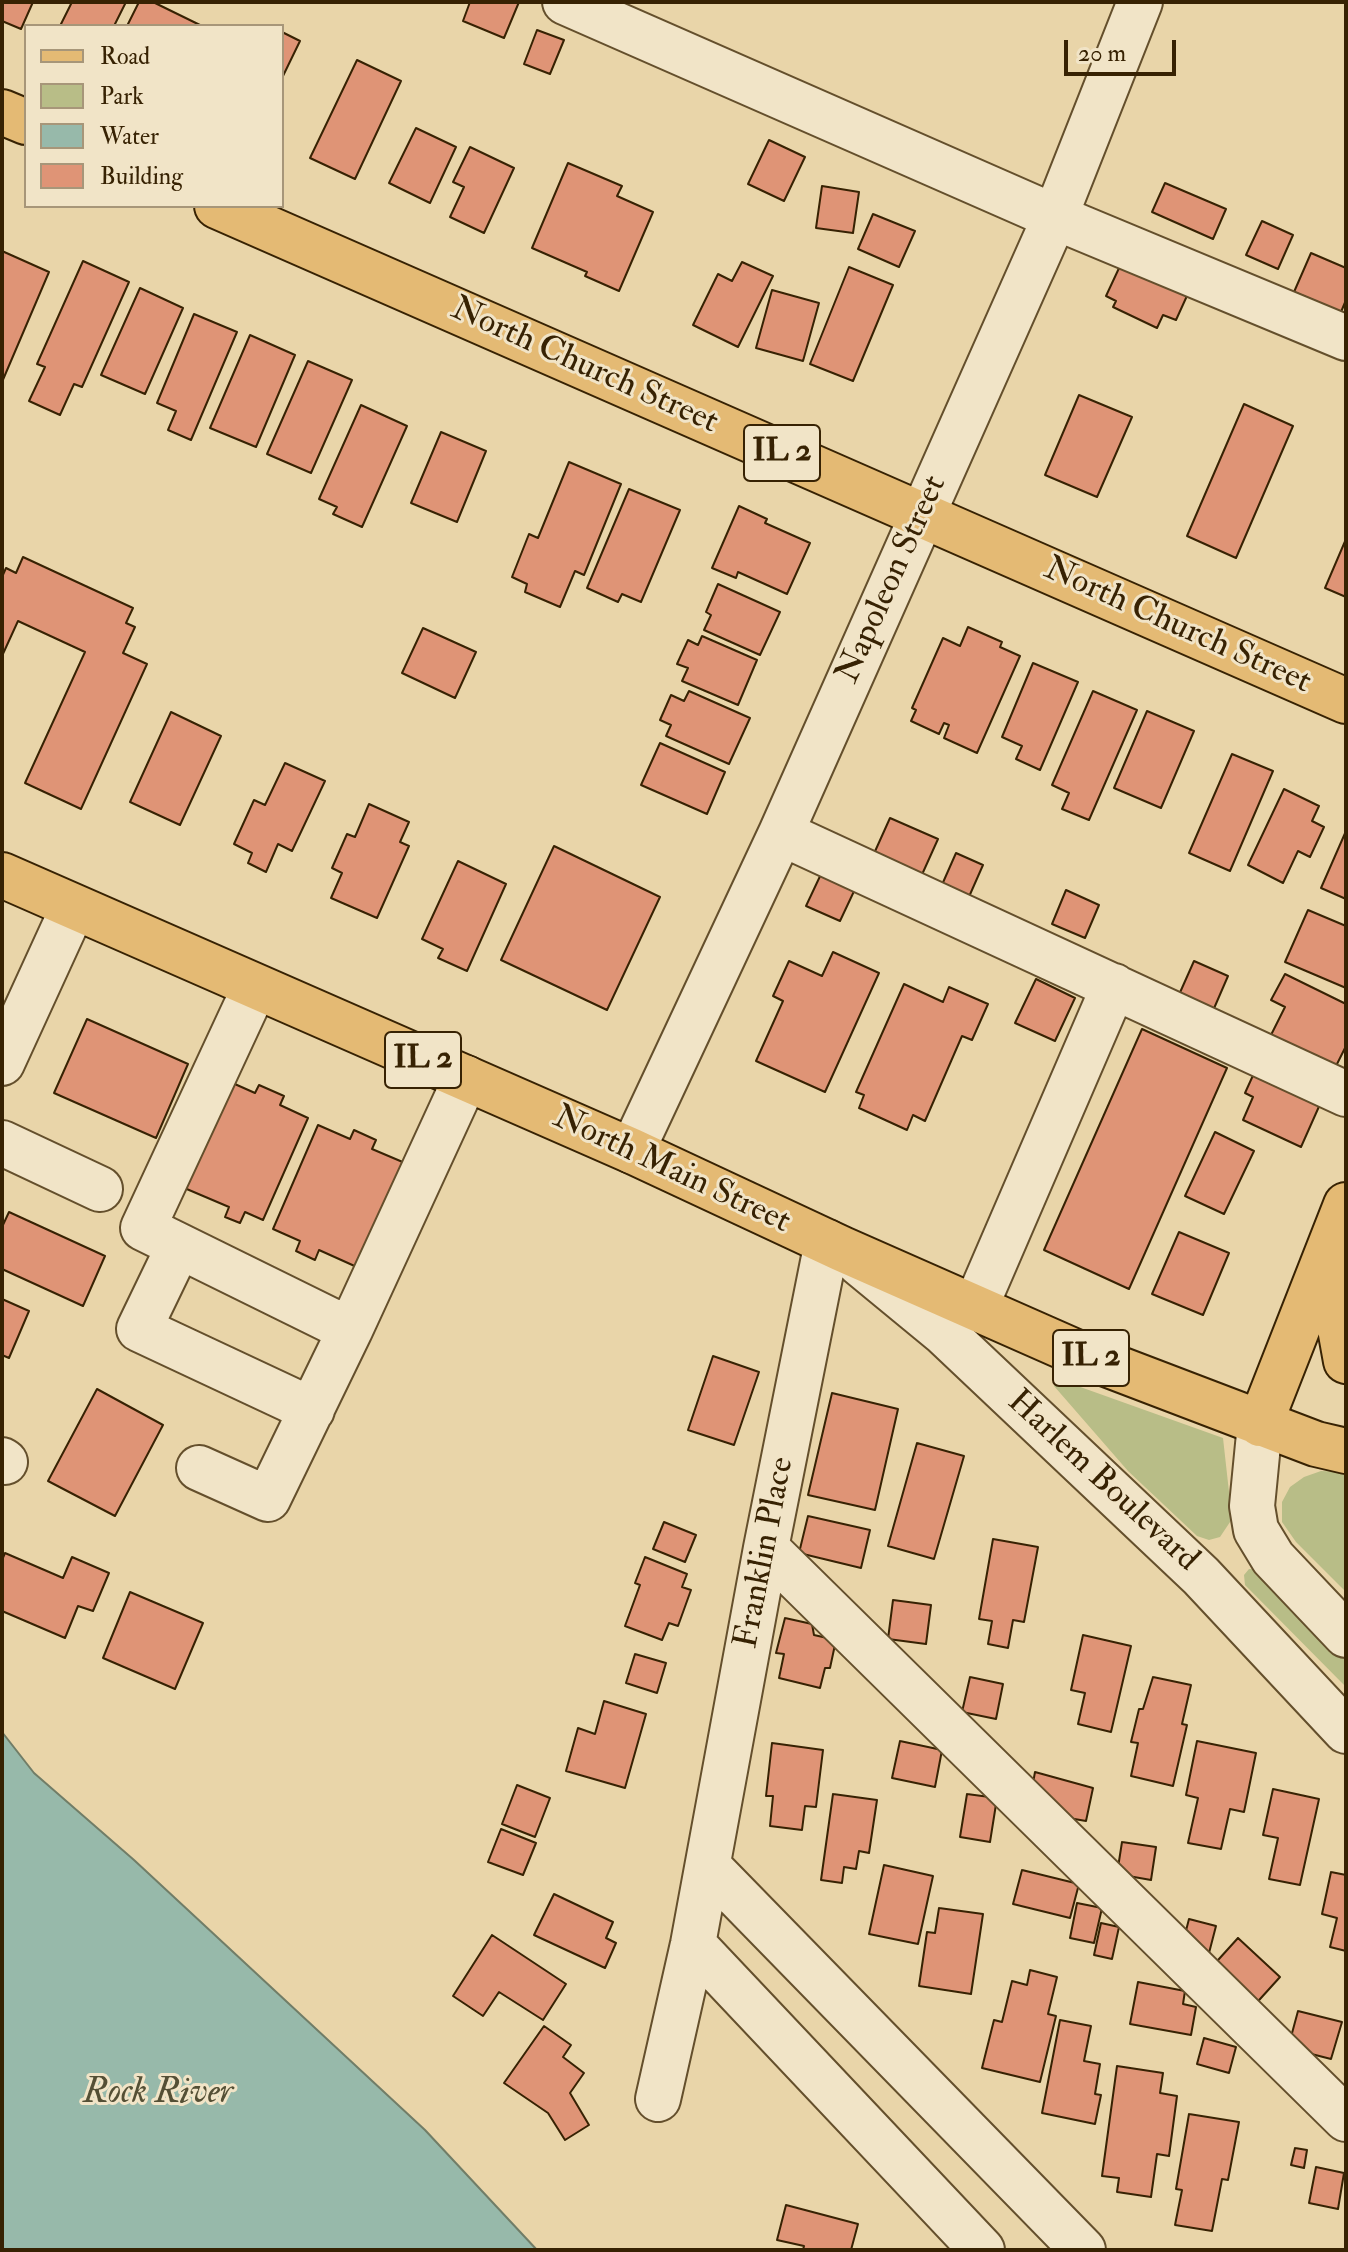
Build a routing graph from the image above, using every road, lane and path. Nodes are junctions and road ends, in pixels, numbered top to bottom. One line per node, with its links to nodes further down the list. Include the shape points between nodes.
1 (565, 2): 6 (street)
2 (1140, 2): 6 (street, Napoleon Street)
3 (2, 112): 4 (main road)
4 (24, 121)
5 (222, 208): 8 (main road, North Church Street / IL 2)
6 (1055, 217): 7 (street); 8 (street, Napoleon Street)
7 (1346, 338)
8 (922, 515): 9 (main road, North Church Street / IL 2); 10 (street, Napoleon Street)
9 (1346, 701)
10 (781, 833): 13 (street); 19 (street, Napoleon Street)
11 (2, 875): 12 (main road, North Main Street / IL 2)
12 (73, 908): 14 (main road, North Main Street / IL 2); 15 (street)
13 (1114, 986): 17 (street); 25 (street)
14 (255, 987): 16 (main road, North Main Street / IL 2); 24 (street, via 143,1228)
15 (2, 1063)
16 (466, 1078): 19 (main road, North Main Street / IL 2); 26 (street)
17 (1346, 1094)
18 (2, 1143): 20 (street)
19 (632, 1151): 23 (main road, North Main Street / IL 2)
20 (100, 1189)
21 (1346, 1205): 29 (main road)
22 (1346, 1237): 27 (main road, via 1338,1317)
23 (834, 1245): 25 (main road, North Main Street / IL 2); 33 (street, Franklin Place); 34 (street, Harlem Boulevard, via 944,1333)
24 (179, 1246): 26 (street); 28 (street, via 139,1329)
25 (975, 1308): 29 (main road, North Main Street / IL 2)
26 (350, 1330): 28 (street)
27 (1346, 1361)
28 (312, 1410): 31 (street, via 268,1499)
29 (1260, 1424): 30 (main road, North Main Street / IL 2); 32 (street, via 1252,1506)
30 (1346, 1451)
31 (199, 1468)
32 (1256, 1530): 34 (street, via 1242,1551); 35 (street, via 1273,1558)
33 (766, 1548): 37 (street, Franklin Place); 40 (street)
34 (1201, 1576): 36 (street, Harlem Boulevard)
35 (1346, 1635)
36 (1346, 1731)
37 (708, 1866): 38 (street, Franklin Place); 42 (street)
38 (693, 1944): 39 (street, Franklin Place); 41 (street)
39 (658, 2099)
40 (1346, 2119)
41 (982, 2250)
42 (1083, 2250)

